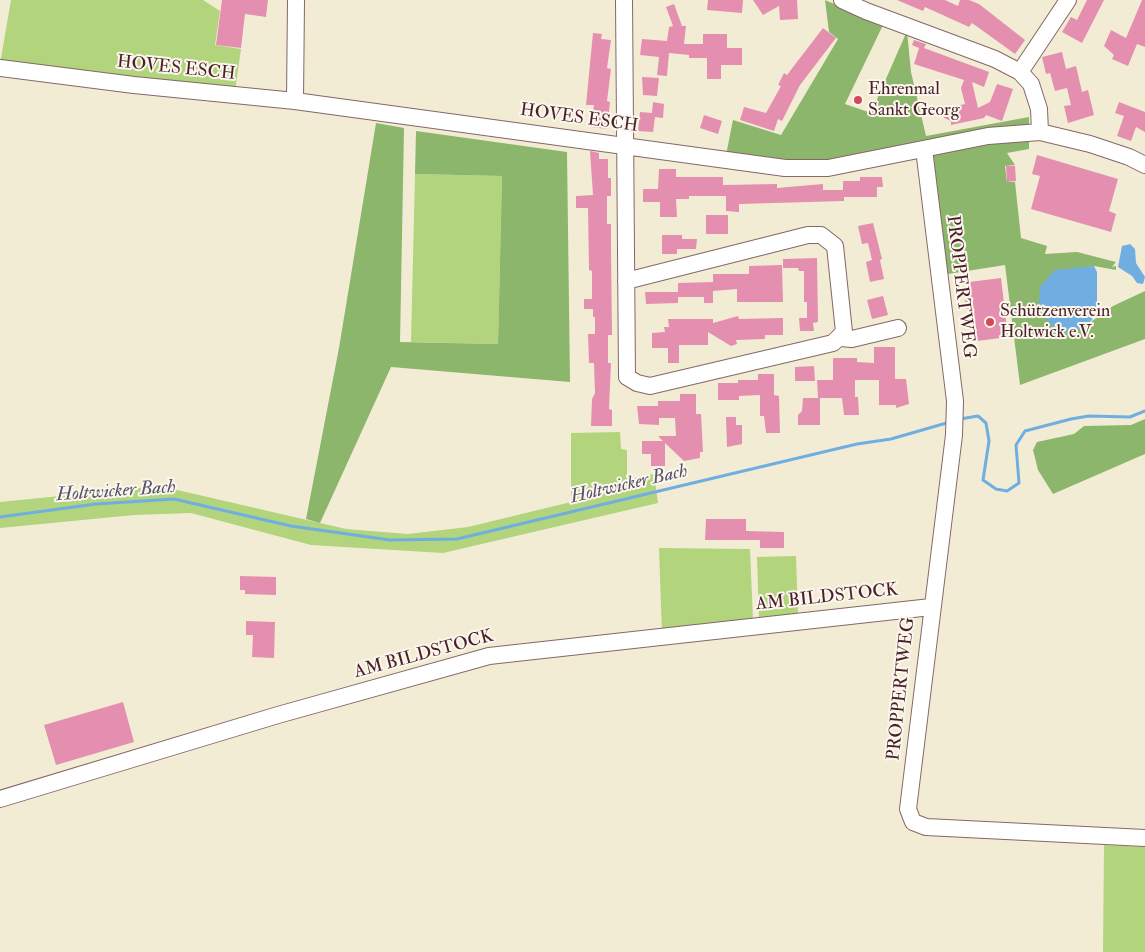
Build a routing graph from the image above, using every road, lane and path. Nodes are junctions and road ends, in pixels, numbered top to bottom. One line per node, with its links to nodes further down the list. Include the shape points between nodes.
1 (296, 0): 8 (street)
2 (624, 0): 10 (street)
3 (842, 0): 5 (street)
4 (1068, 0): 7 (street)
5 (868, 6): 7 (street)
6 (0, 68): 8 (street, HOVES ESCH)
7 (1020, 72): 9 (street, via 1031,84 1039,109)
8 (294, 101): 10 (street, HOVES ESCH)
9 (1040, 132): 11 (street, HOVES ESCH, via 988,136); 12 (street, HOVES ESCH, via 1090,144)
10 (625, 145): 11 (street, HOVES ESCH, via 785,168 828,168); 13 (street)
11 (924, 150): 16 (street, PROPPERTWEG, via 955,401 954,435)
12 (1145, 165)
13 (626, 281): 15 (street, via 821,234 835,246 845,324); 15 (street, via 626,377 637,383 650,386 833,343)
14 (898, 328): 15 (street, via 852,339)
15 (840, 338)
16 (931, 607): 17 (street, AM BILDSTOCK, via 489,656); 18 (street, PROPPERTWEG, via 908,809 913,822 926,827)
17 (0, 798)
18 (1145, 838)

